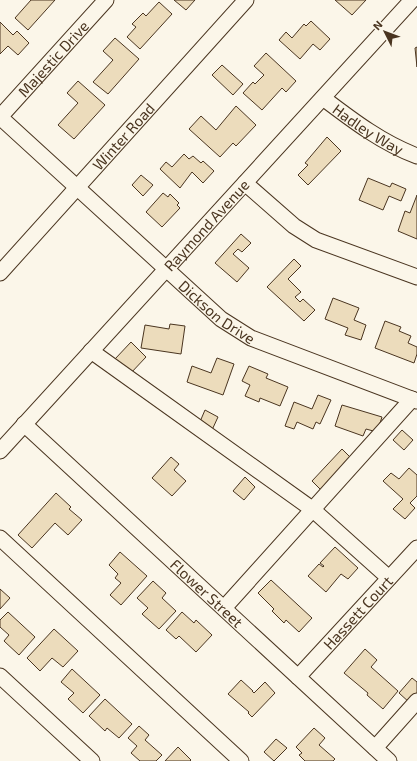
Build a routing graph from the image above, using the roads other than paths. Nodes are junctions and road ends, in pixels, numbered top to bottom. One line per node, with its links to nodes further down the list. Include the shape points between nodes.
1 (106, 0): 5 (street, Majestic Drive)
2 (246, 0): 8 (street, Winter Road)
3 (412, 0): 4 (street, Raymond Avenue)
4 (322, 98): 6 (street, Hadley Way, via 387,142); 7 (street, Raymond Avenue)
5 (0, 117): 8 (street, Dickson Drive)
6 (417, 156)
7 (245, 183): 9 (street, Raymond Avenue); 11 (street, via 294,226 316,240)
8 (77, 187): 9 (street, Dickson Drive); 10 (street, Winter Road)
9 (167, 269): 12 (street, Raymond Avenue); 13 (street, Dickson Drive, via 221,319 251,338)
10 (0, 273)
11 (417, 277)
12 (91, 351): 14 (street, Raymond Avenue); 16 (street)
13 (415, 400): 16 (street)
14 (24, 424): 15 (street, Raymond Avenue); 20 (street, Flower Street)
15 (0, 451)
16 (312, 509): 19 (street); 20 (street)
17 (0, 538): 26 (street)
18 (417, 548): 19 (street, Hassett Court)
19 (390, 578): 22 (street, Hassett Court)
20 (224, 608): 22 (street, Flower Street)
21 (0, 676): 25 (street)
22 (298, 676): 24 (street, Flower Street)
23 (417, 701): 24 (street)
24 (375, 748): 27 (street, Flower Street)
25 (92, 761)
26 (241, 761)
27 (389, 761)

